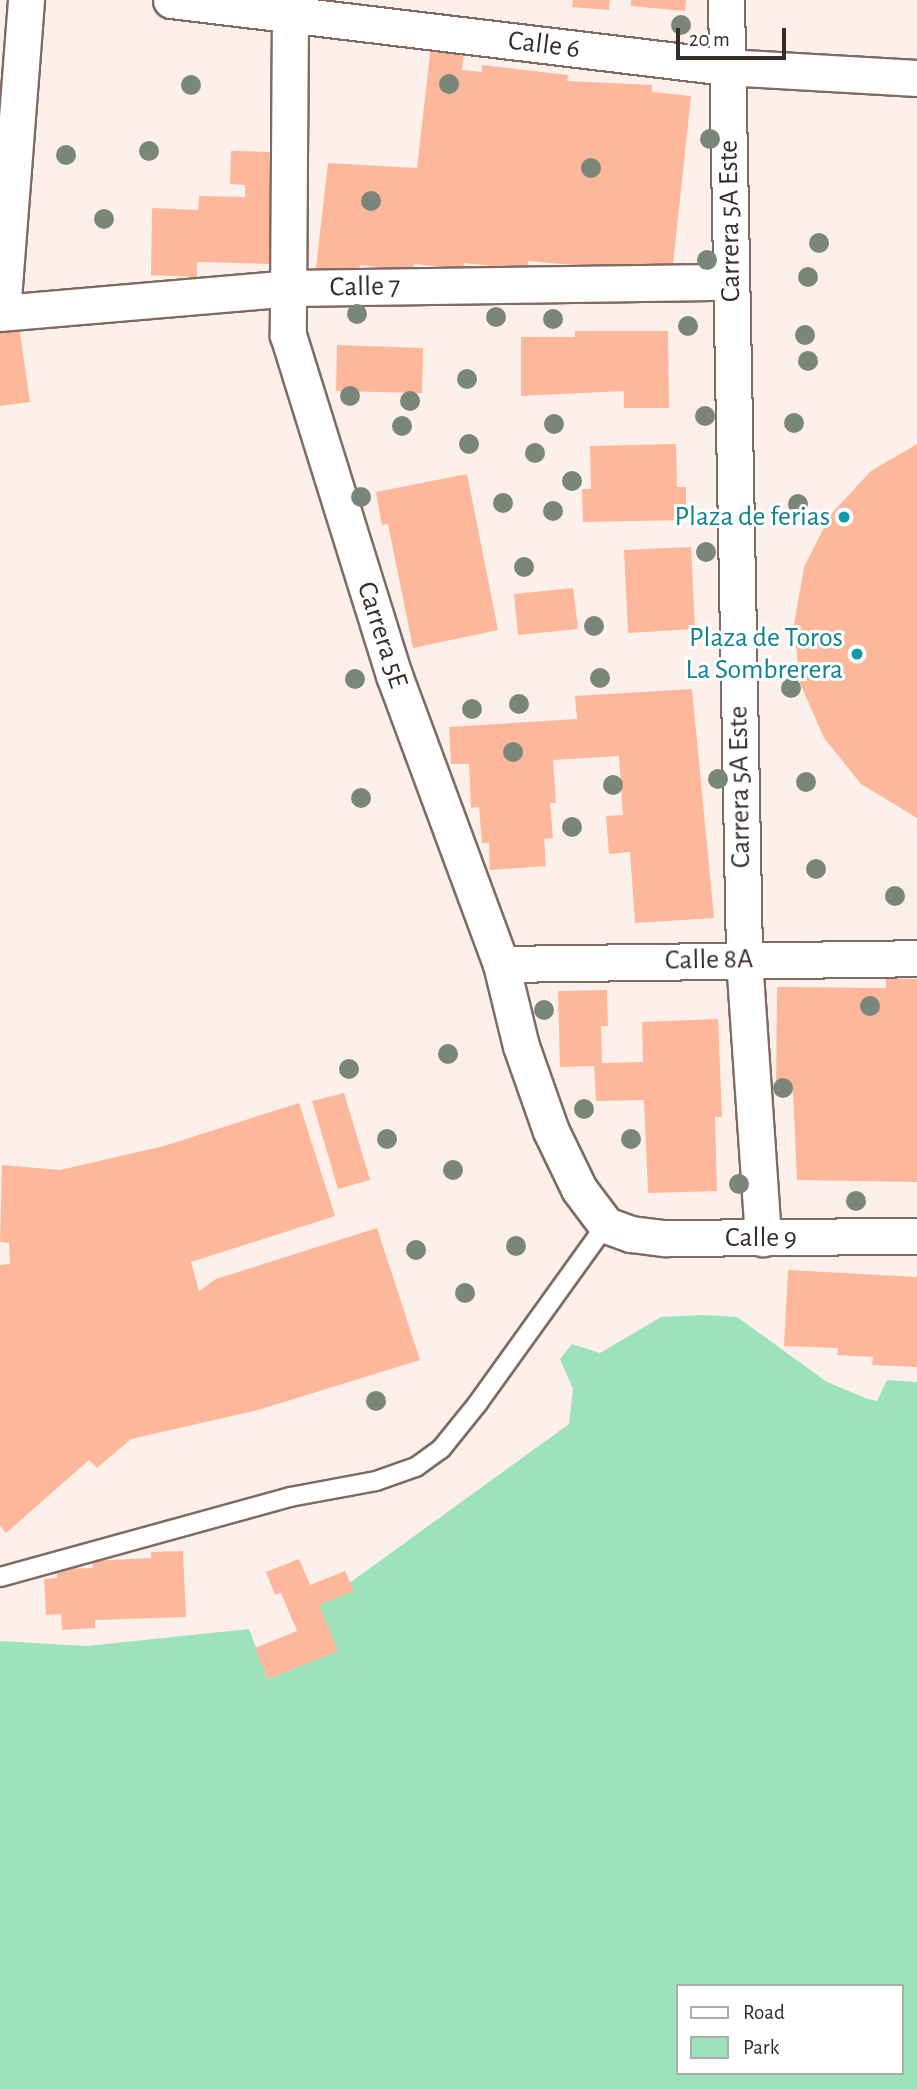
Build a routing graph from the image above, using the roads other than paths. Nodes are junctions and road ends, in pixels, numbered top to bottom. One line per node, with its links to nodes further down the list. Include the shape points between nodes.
1 (26, 0): 9 (street)
2 (172, 0): 4 (street, Calle 6)
3 (726, 0): 5 (street, Carrera 5A Este)
4 (290, 15): 5 (street, Calle 6); 8 (street, Carrera 5E)
5 (726, 67): 6 (street, Calle 6); 7 (street, Carrera 5A Este)
6 (917, 78)
7 (731, 282): 8 (street, Calle 7); 11 (street, Carrera 5A Este)
8 (289, 288): 9 (street, Calle 7); 12 (street, Carrera 5E, via 288,335 386,649)
9 (1, 312)
10 (917, 958): 11 (street, Calle 8A)
11 (744, 959): 12 (street, Calle 8A); 15 (street, Carrera 5A Este)
12 (501, 964): 13 (street, Carrera 5E, via 521,1046 551,1131 579,1189)
13 (606, 1225): 15 (street, Calle 9, via 631,1234 666,1238); 16 (lane, via 478,1403 441,1448 416,1467)
14 (917, 1236): 15 (street, Calle 9)
15 (763, 1238)
16 (0, 1577)

